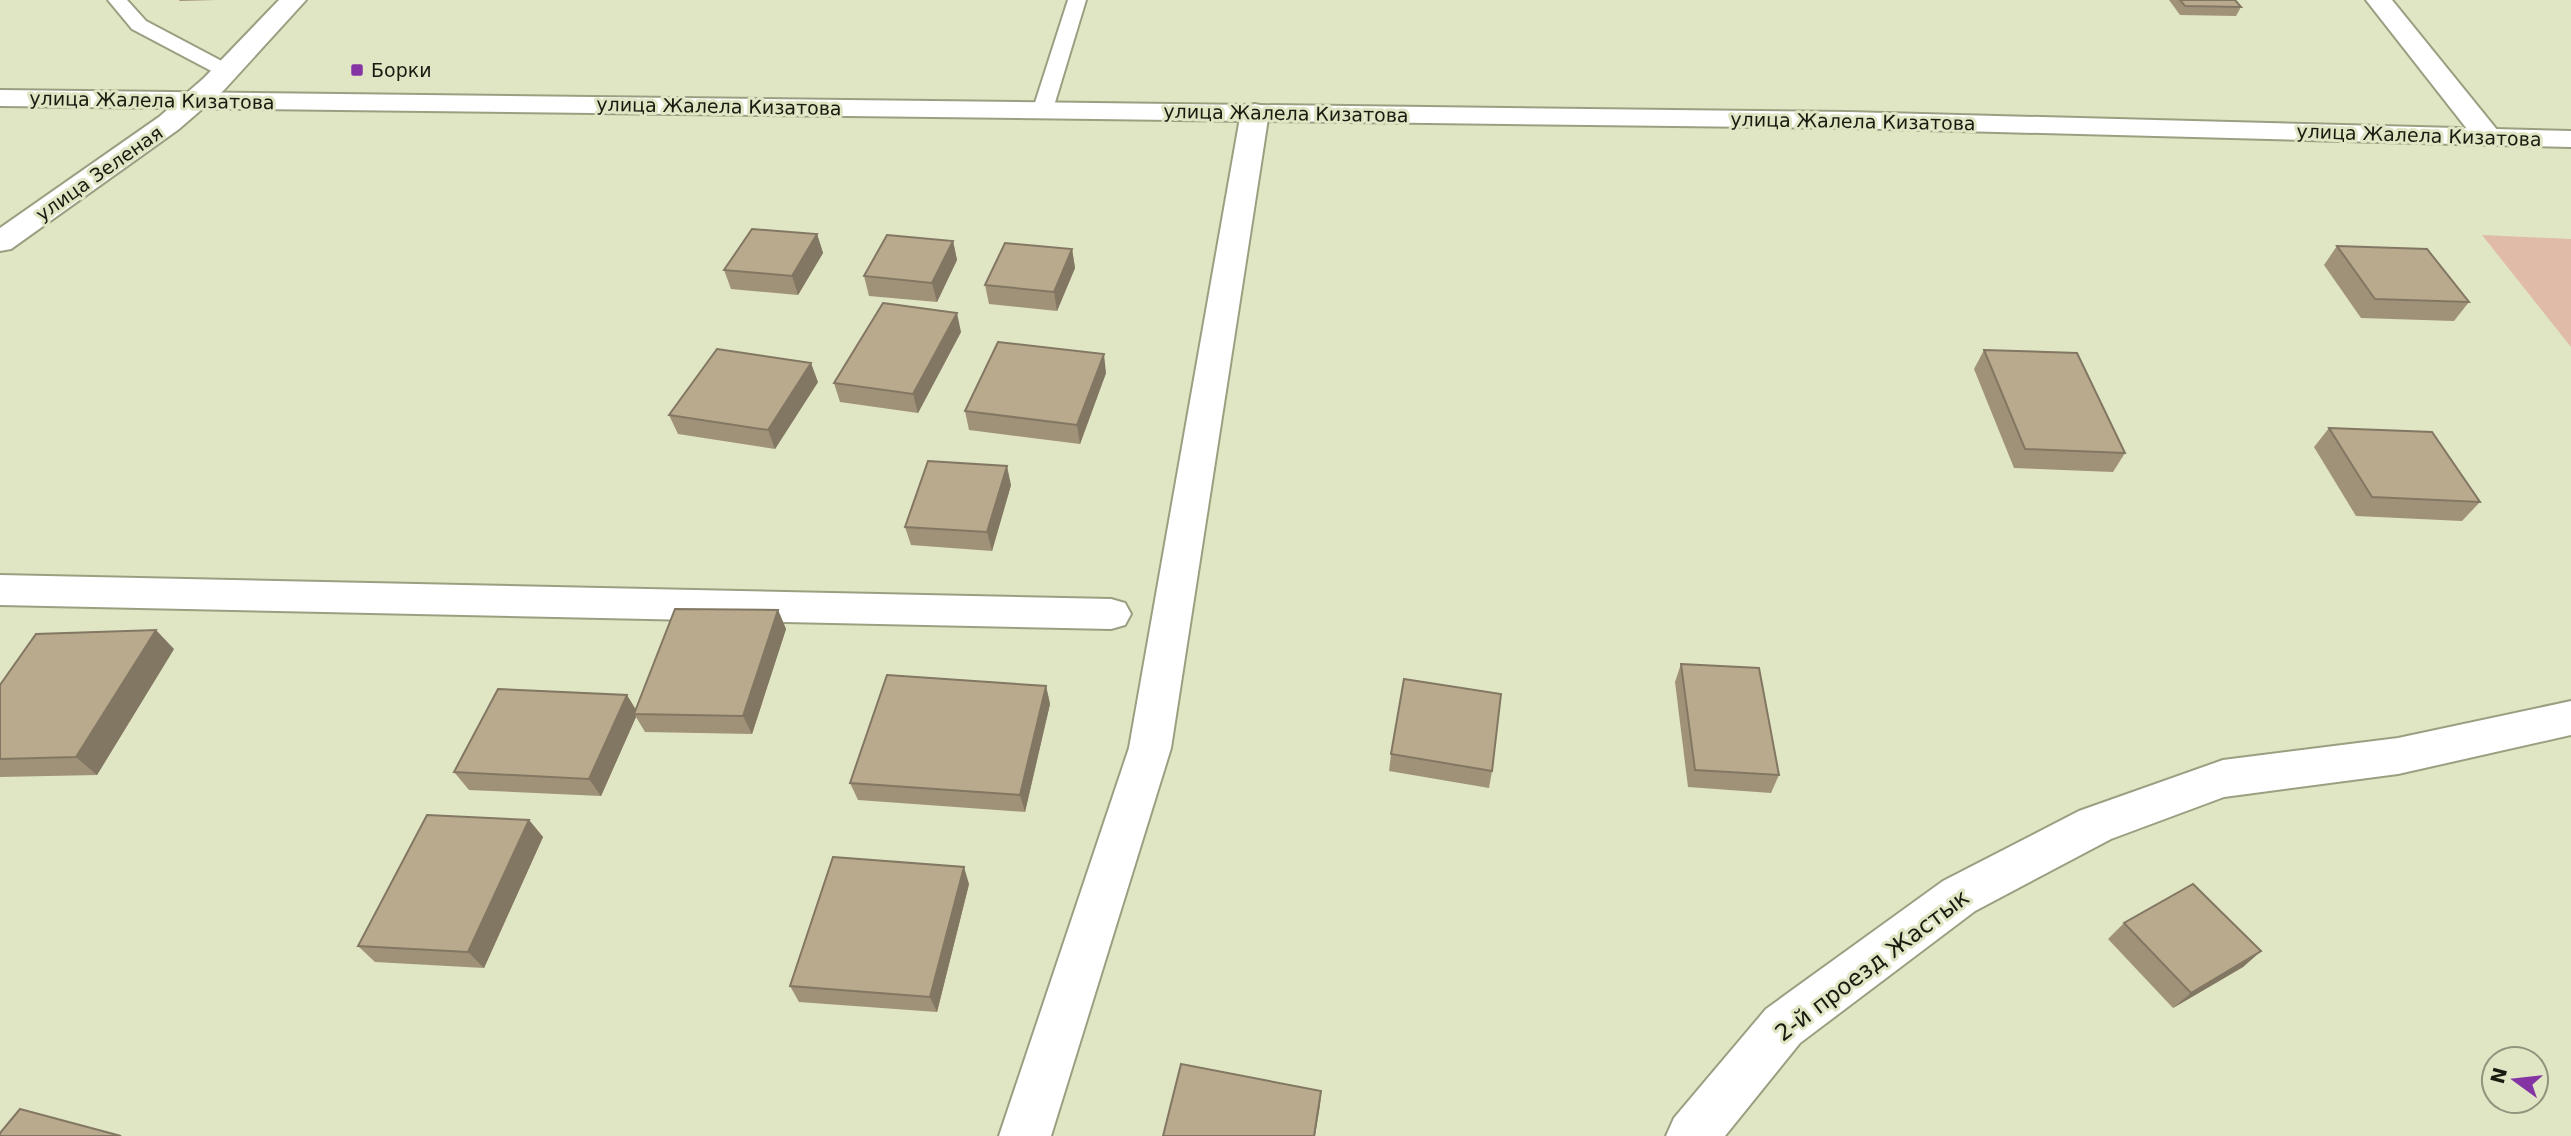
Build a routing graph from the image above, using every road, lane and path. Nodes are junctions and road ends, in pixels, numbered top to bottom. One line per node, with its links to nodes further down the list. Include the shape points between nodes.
1 (117, 0): 5 (lane, via 139,25)
2 (293, 0): 5 (street, улица Зеленая)
3 (1077, 0): 8 (lane)
4 (2379, 0): 10 (street)
5 (226, 71): 7 (street, улица Зеленая)
6 (0, 98): 7 (street, улица Жалела Кизатова)
7 (195, 100): 8 (street, улица Жалела Кизатова); 12 (street, улица Зеленая, via 140,145)
8 (1043, 109): 9 (street, улица Жалела Кизатова)
9 (1255, 113): 10 (street, улица Жалела Кизатова, via 1862,120); 16 (street, via 1150,748)
10 (2488, 137): 11 (street, улица Жалела Кизатова)
11 (2571, 139)
12 (0, 242)
13 (0, 590): 14 (street)
14 (1111, 614)
15 (2571, 718): 17 (street, 2-й проезд Жастык, via 2398,757 2223,779 2095,825 1959,896 1783,1026)
16 (1025, 1136)
17 (1692, 1136)

